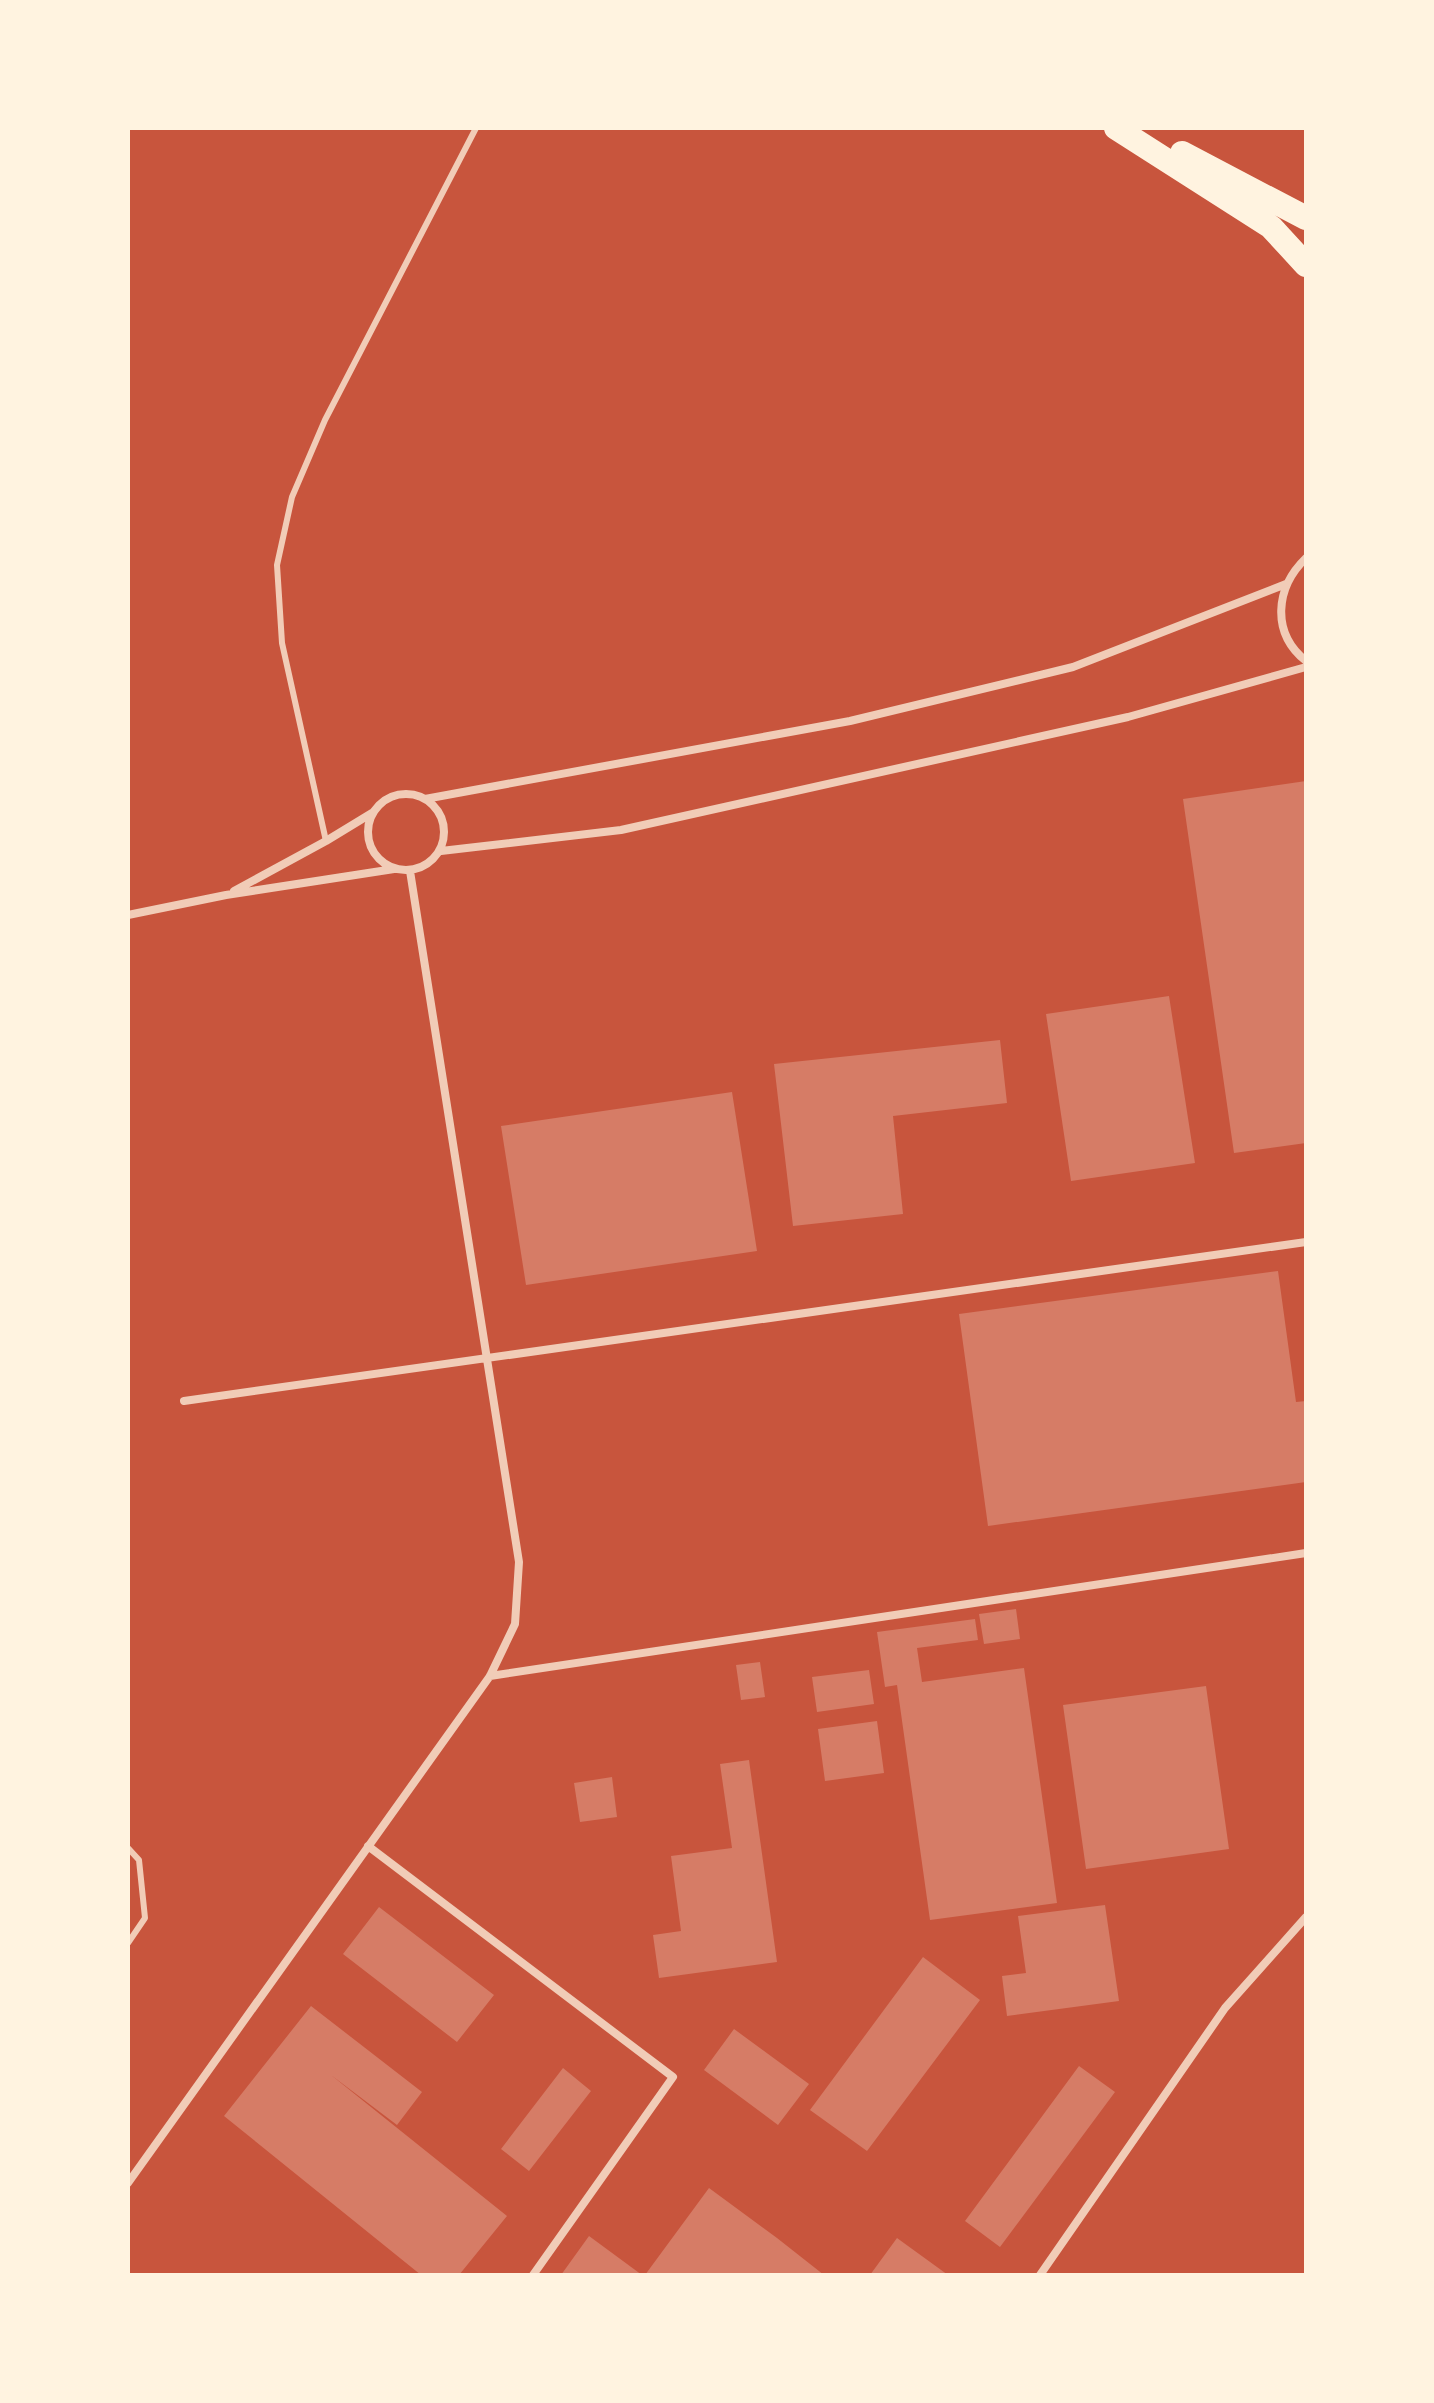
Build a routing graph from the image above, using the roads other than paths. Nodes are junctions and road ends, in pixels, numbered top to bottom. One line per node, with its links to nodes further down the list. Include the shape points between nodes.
1 (476, 128): 11 (lane, via 325,420 292,497 277,565 282,643)
2 (1116, 128): 5 (highway, via 1271,227)
3 (1134, 128): 4 (highway)
4 (1306, 218)
5 (1306, 265)
6 (1306, 558): 7 (street)
7 (1286, 584): 8 (street, via 1282,625); 9 (street, via 1073,667 850,721)
8 (1306, 664): 12 (street, via 1128,717 621,830)
9 (425, 799): 10 (street, via 402,793 380,803); 12 (street, via 442,815)
10 (373, 813): 11 (street); 13 (street, via 371,848)
11 (326, 841): 15 (street)
12 (441, 851): 14 (street)
13 (394, 869): 14 (street); 15 (street)
14 (410, 871): 18 (street)
15 (226, 895): 16 (street)
16 (128, 915)
17 (1306, 1242): 18 (street)
18 (485, 1358): 19 (street); 21 (street, via 519,1562 515,1624)
19 (184, 1401)
20 (1306, 1553): 21 (street)
21 (490, 1676): 22 (street)
22 (368, 1846): 26 (street); 27 (street, via 673,2077)
23 (128, 1848): 25 (lane, via 139,1860 145,1918)
24 (1306, 1917): 28 (street, via 1225,2008)
25 (128, 1943)
26 (128, 2183)
27 (533, 2275)
28 (1040, 2275)

